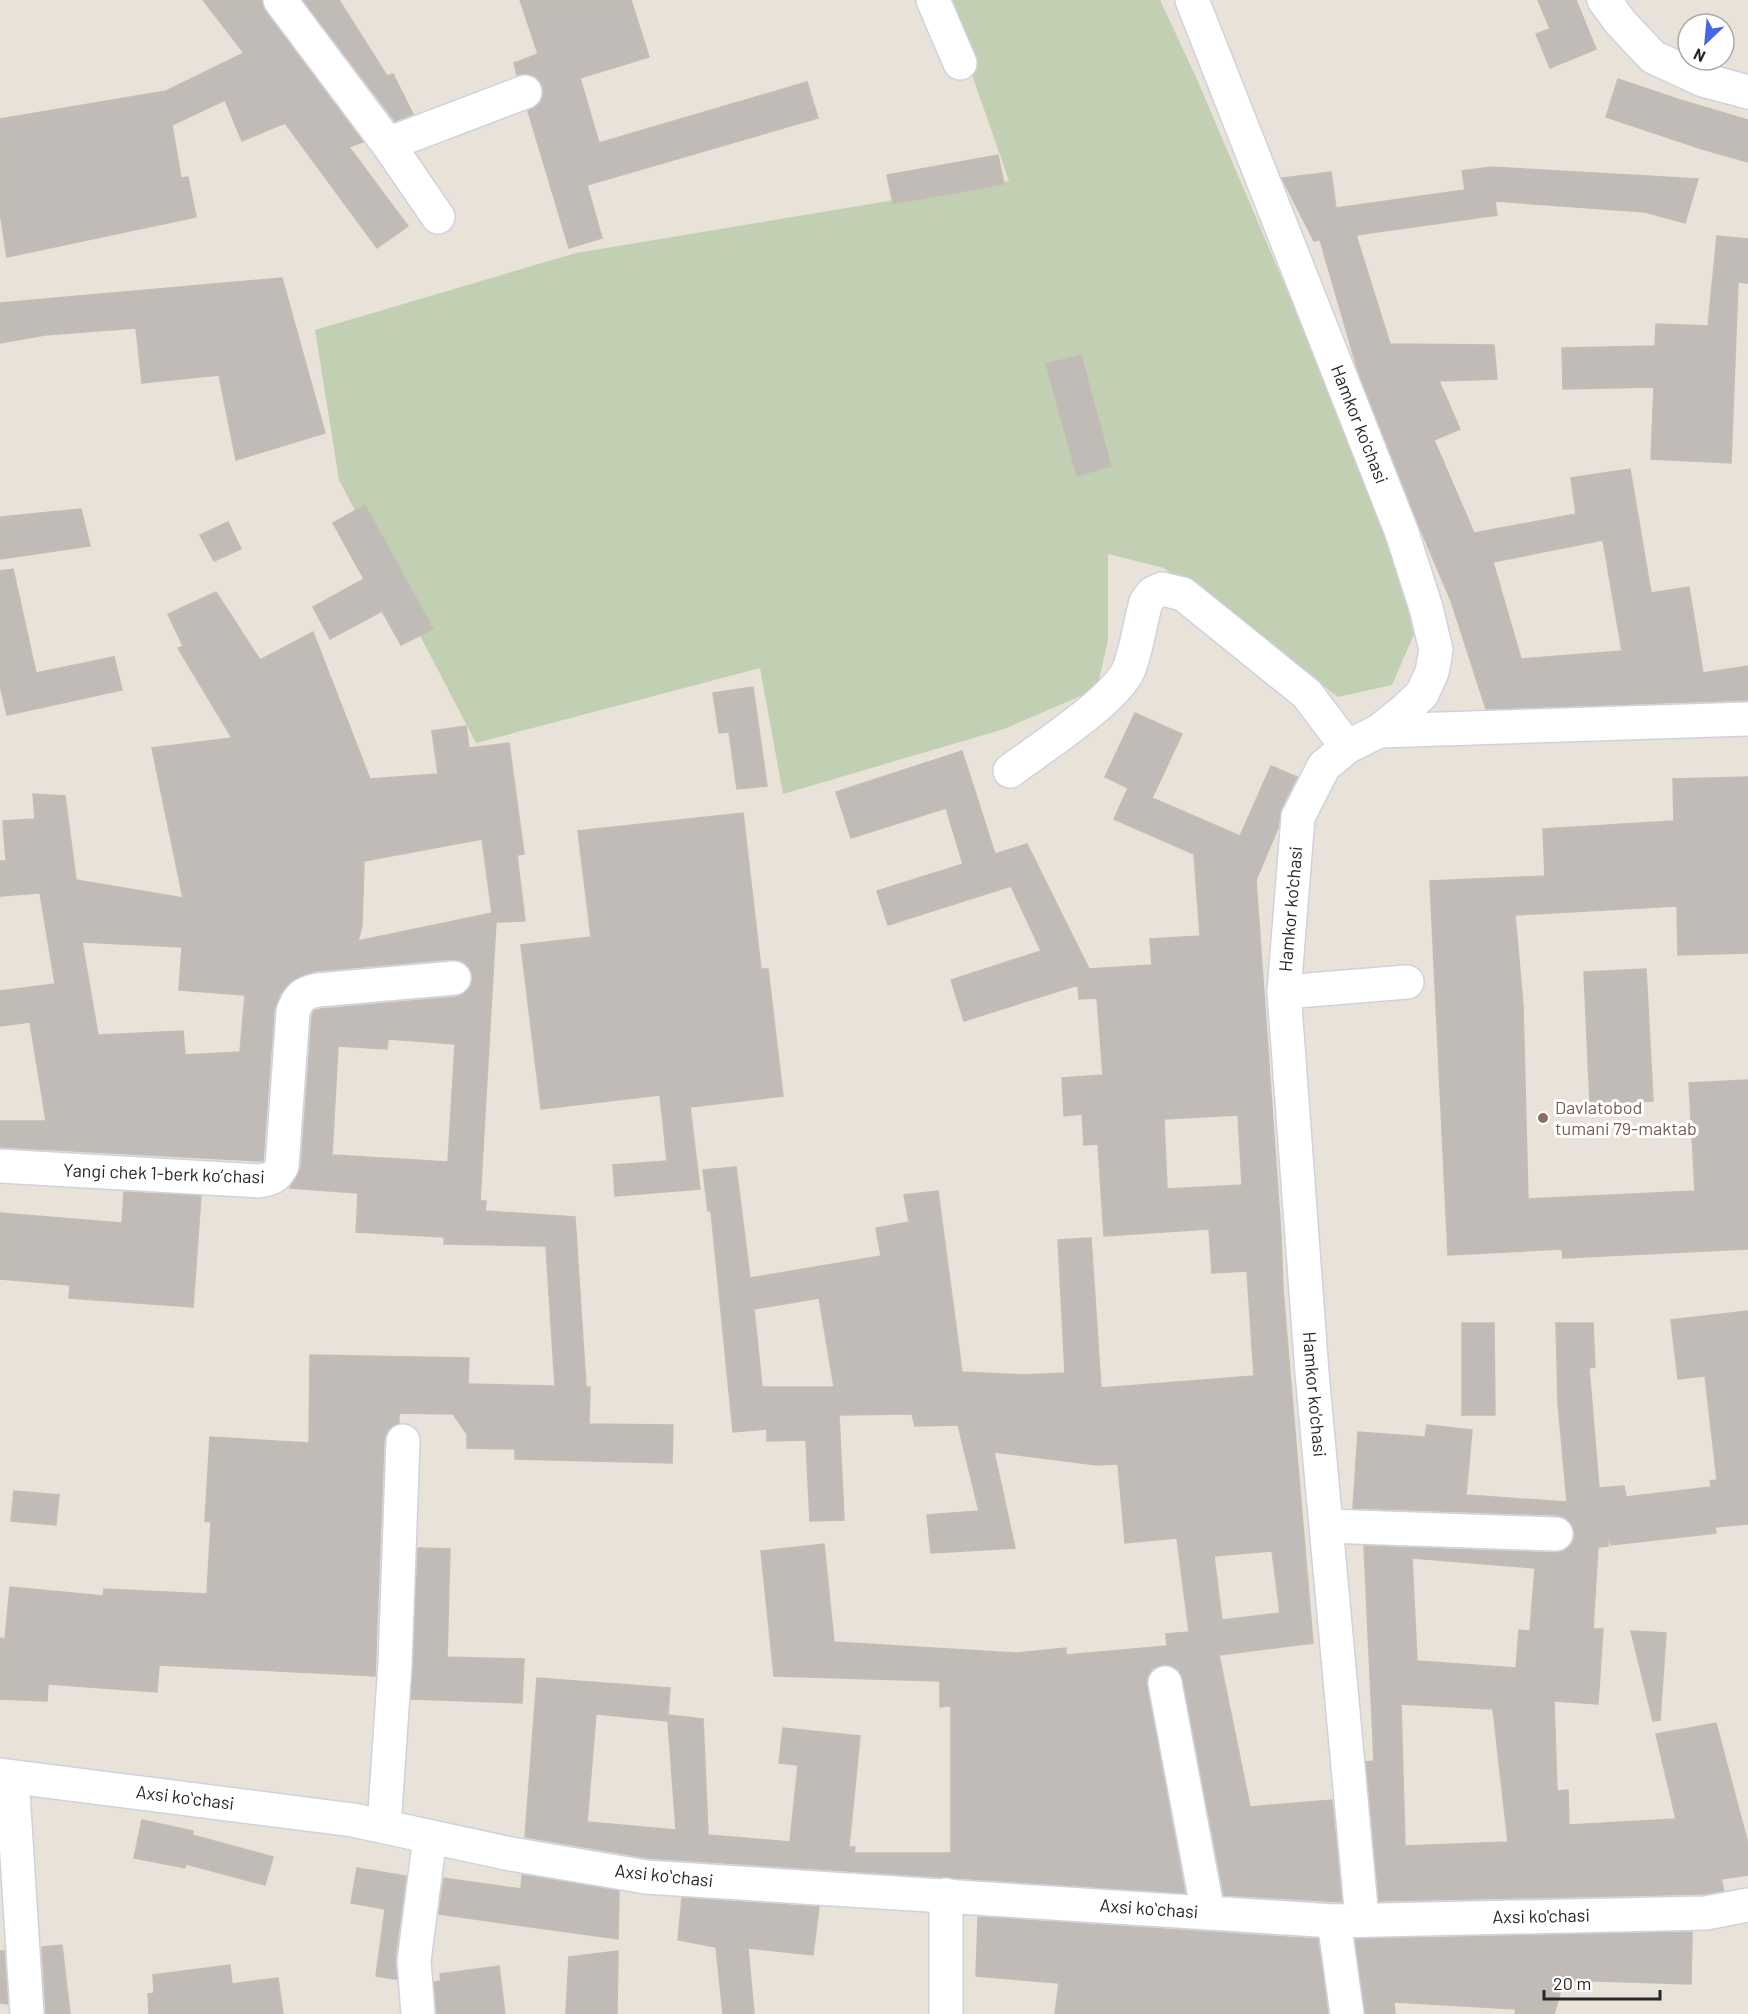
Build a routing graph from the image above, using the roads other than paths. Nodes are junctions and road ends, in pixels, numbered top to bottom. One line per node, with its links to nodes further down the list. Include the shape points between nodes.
1 (280, 0): 8 (street)
2 (933, 0): 5 (street)
3 (1192, 0): 11 (street, Hamkor ko'chasi, via 1402,533 1426,608 1436,650 1432,672 1422,694)
4 (1605, 0): 7 (street, via 1620,23 1653,57 1703,80)
5 (960, 63)
6 (525, 92): 8 (street)
7 (1748, 93)
8 (388, 144): 9 (street)
9 (438, 217)
10 (1748, 719): 11 (street)
11 (1379, 731): 12 (street, Hamkor ko'chasi)
12 (1347, 747): 13 (street, via 1307,694 1183,594 1162,589 1146,602 1129,670 1116,688); 16 (street, Hamkor ko'chasi, via 1324,766 1298,817)
13 (1010, 771)
14 (454, 978): 17 (street, Yangi chek 1-berk koʼchasi, via 318,990 304,993 297,1000 282,1166 272,1179)
15 (1407, 982): 16 (street)
16 (1284, 992): 19 (street, Hamkor ko'chasi)
17 (0, 1166)
18 (403, 1441): 23 (street, via 395,1664)
19 (1327, 1526): 20 (street); 28 (street, Hamkor ko'chasi)
20 (1556, 1534)
21 (1165, 1683): 27 (street)
22 (6, 1776): 23 (street, Axsi koʻchasi); 29 (street)
23 (384, 1826): 24 (street, Axsi koʻchasi)
24 (430, 1837): 25 (street, Axsi koʻchasi, via 646,1876); 30 (street, via 414,1961)
25 (946, 1896): 27 (street, Axsi koʻchasi); 31 (street)
26 (1748, 1905): 28 (street, Axsi ko'chasi, via 1706,1913)
27 (1208, 1914): 28 (street, Axsi koʻchasi)
28 (1348, 1920): 32 (street, Hamkor ko'chasi)
29 (27, 2014)
30 (418, 2014)
31 (946, 2014)
32 (1347, 2014)

